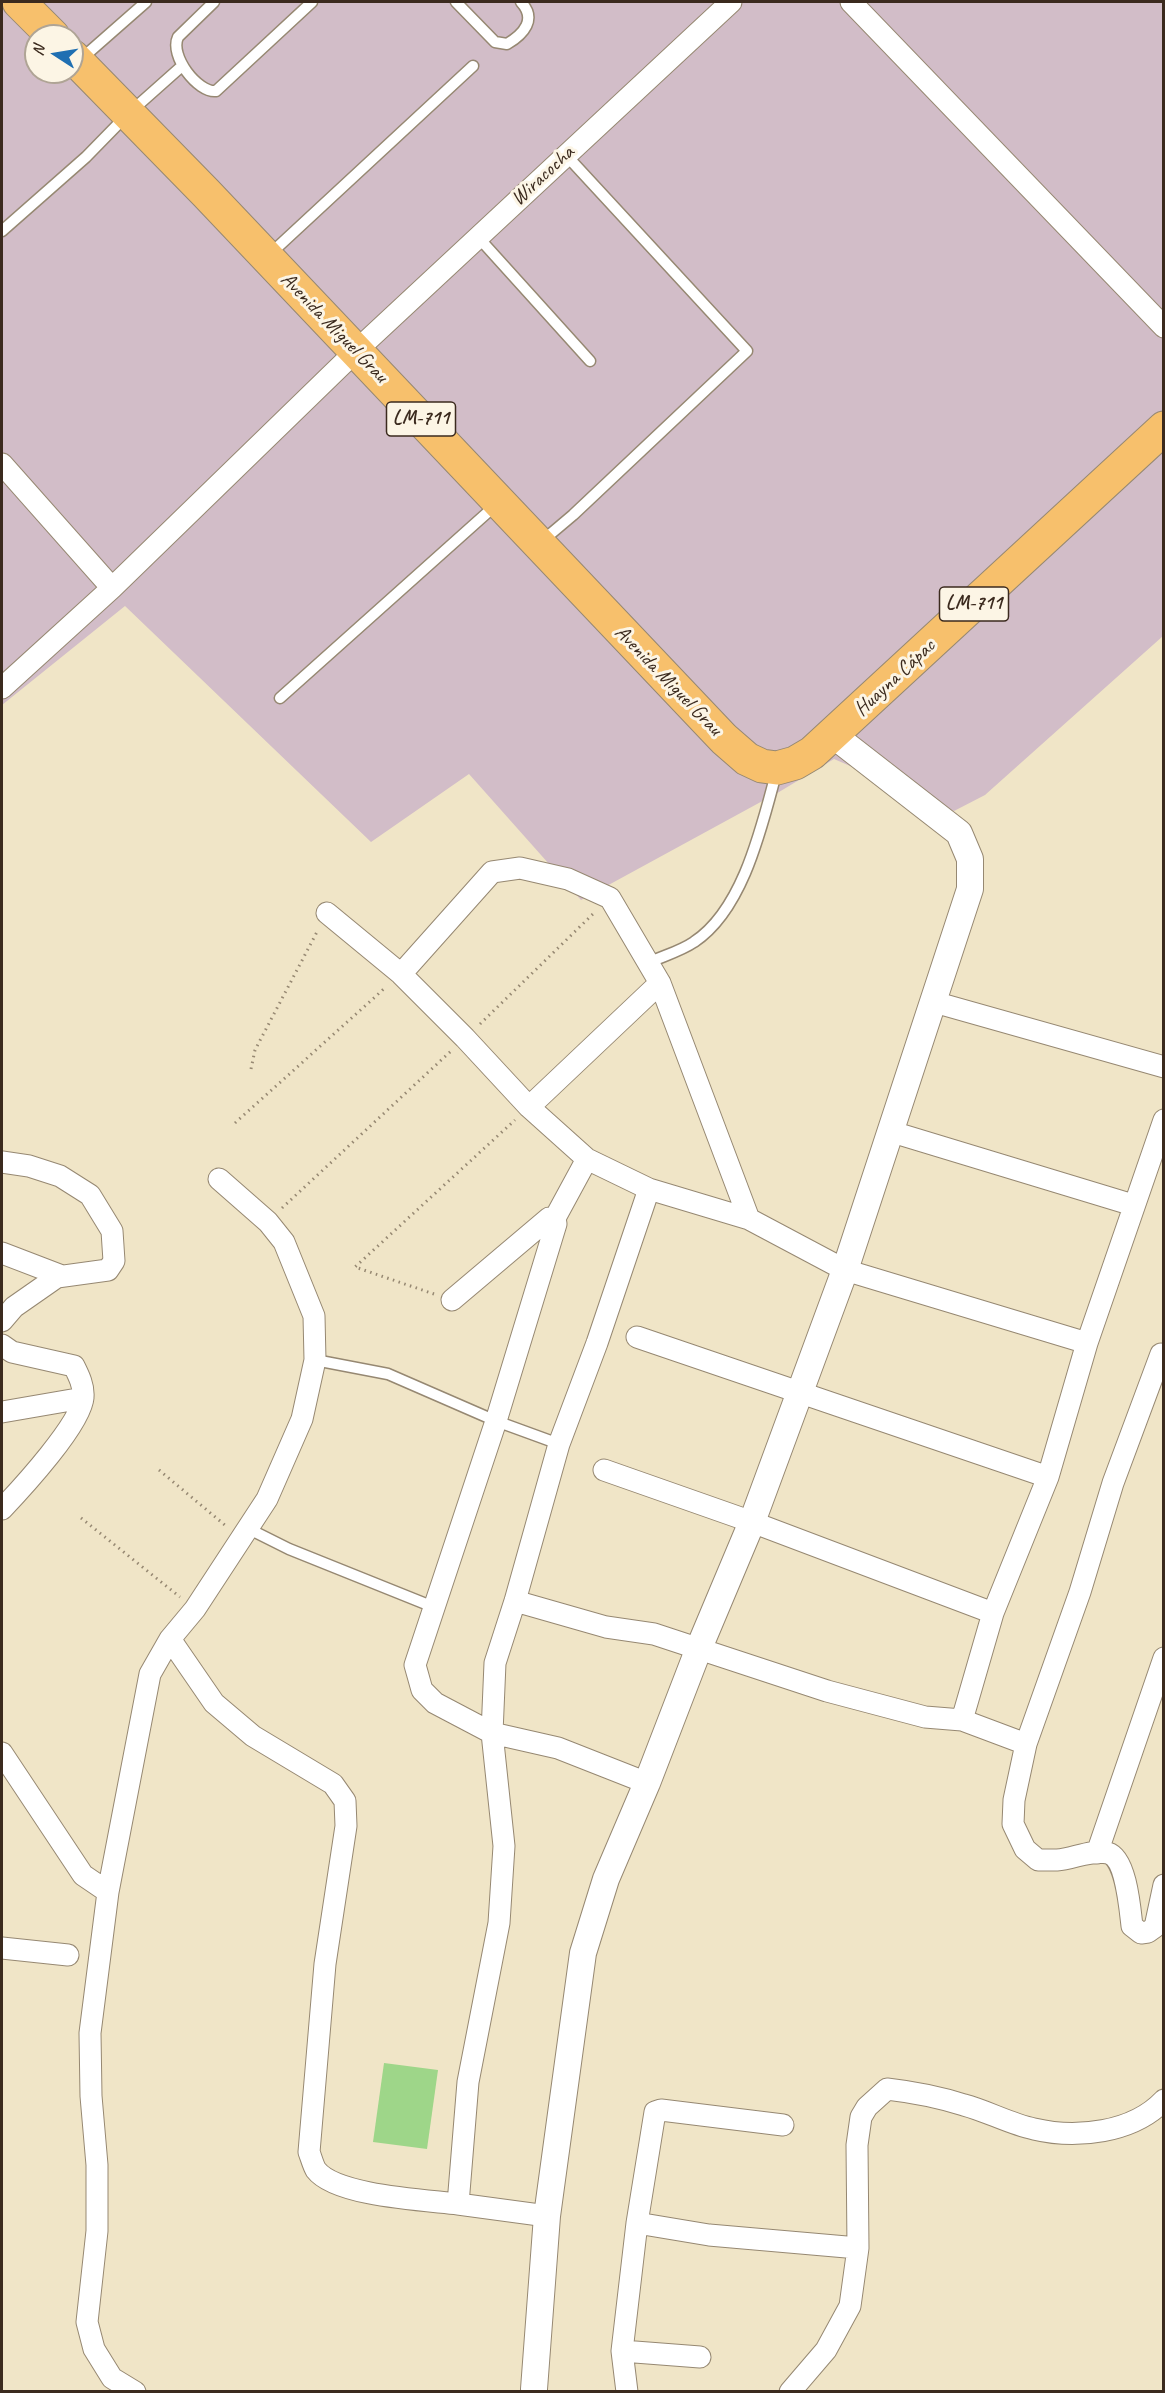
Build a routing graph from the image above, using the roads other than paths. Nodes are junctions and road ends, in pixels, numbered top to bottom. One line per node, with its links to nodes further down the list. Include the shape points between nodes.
1 (19, 2): 9 (main road)
2 (146, 2): 10 (lane)
3 (214, 2): 11 (lane, via 174,44)
4 (312, 2): 11 (lane, via 216,91 205,90)
5 (456, 2): 6 (lane, via 495,42 507,44 521,36 529,21)
6 (520, 2)
7 (731, 2): 15 (street, Wiracocha)
8 (851, 2): 19 (street)
9 (40, 24)
10 (84, 52)
11 (182, 66): 14 (lane)
12 (473, 66): 18 (lane)
13 (84, 68): 14 (main road, Avenida Miguel Grau / LM-711)
14 (128, 114): 16 (lane); 18 (main road, Avenida Miguel Grau / LM-711)
15 (566, 155): 17 (street, Wiracocha); 25 (lane, via 747,351)
16 (2, 231)
17 (478, 237): 20 (street, Wiracocha); 21 (lane)
18 (266, 258): 20 (main road, Avenida Miguel Grau / LM-711)
19 (1164, 327)
20 (356, 351): 24 (main road, Avenida Miguel Grau / LM-711); 26 (street, Wiracocha)
21 (590, 361)
22 (1164, 428): 29 (main road, Huayna Cápac / LM-711)
23 (2, 464): 26 (street)
24 (500, 502): 25 (main road, Avenida Miguel Grau / LM-711); 28 (lane)
25 (539, 544): 30 (main road, Avenida Miguel Grau / LM-711, via 724,740 747,759)
26 (112, 588): 27 (street, Wiracocha)
27 (2, 688)
28 (280, 698)
29 (833, 735): 30 (main road, Huayna Cápac / LM-711, via 813,753); 35 (street, via 959,833 970,859 970,889)
30 (777, 768): 32 (lane, via 757,845 720,920 694,942)
31 (327, 913): 33 (street)
32 (648, 963): 33 (street, via 610,898 568,879 520,868 492,872); 34 (street)
33 (400, 974): 37 (street)
34 (660, 983): 37 (street); 46 (street)
35 (934, 1002): 36 (street); 39 (street)
36 (1164, 1067)
37 (529, 1107): 40 (street)
38 (1164, 1120): 44 (street)
39 (890, 1131): 44 (street); 48 (street)
40 (587, 1159): 43 (street); 45 (street)
41 (2, 1162): 49 (street, via 60,1176 90,1194 112,1231 112,1266 108,1270)
42 (219, 1179): 56 (street, via 268,1222 284,1242 314,1316)
43 (649, 1189): 46 (street); 61 (street)
44 (1133, 1205): 53 (street)
45 (555, 1218): 50 (street, via 549,1218); 60 (street)
46 (749, 1219): 48 (street)
47 (2, 1253): 49 (street)
48 (845, 1270): 53 (street); 57 (street)
49 (62, 1276): 51 (street, via 14,1307)
50 (452, 1300)
51 (2, 1321)
52 (637, 1337): 57 (street)
53 (1087, 1343): 63 (street)
54 (2, 1345): 58 (street, via 12,1352 74,1366)
55 (1161, 1354): 75 (street)
56 (315, 1360): 60 (lane, via 388,1374); 66 (street, via 302,1419 267,1498)
57 (800, 1392): 63 (street); 65 (street)
58 (83, 1398): 59 (street); 64 (street, via 72,1423)
59 (2, 1412)
60 (496, 1421): 61 (lane); 68 (street)
61 (559, 1444): 67 (street)
62 (604, 1470): 65 (street)
63 (1048, 1477): 69 (street)
64 (2, 1509)
65 (752, 1522): 69 (street); 71 (street)
66 (245, 1534): 68 (lane); 70 (street)
67 (515, 1601): 71 (street); 74 (street, via 495,1663)
68 (436, 1608): 74 (street, via 416,1665 422,1690 435,1703)
69 (993, 1613): 73 (street)
70 (170, 1639): 80 (street, via 150,1674); 85 (street, via 214,1703 253,1737 333,1784 345,1801 346,1826 325,1964 309,2152 316,2170 352,2190)
71 (699, 1648): 73 (street, via 925,1717); 77 (street)
72 (1164, 1658): 78 (street)
73 (962, 1720): 75 (street)
74 (492, 1733): 77 (street, via 558,1748); 85 (street, via 504,1846 499,1923 468,2082)
75 (1026, 1744): 78 (street, via 1013,1824 1025,1849 1038,1860)
76 (2, 1753): 80 (street, via 83,1875)
77 (647, 1783): 86 (street, via 606,1880 583,1953)
78 (1097, 1853): 79 (street, via 1108,1853 1119,1862 1136,1930 1148,1932 1155,1927)
79 (1164, 1885)
80 (108, 1892): 92 (street, via 90,2033 97,2231 87,2322 94,2349 112,2378)
81 (2, 1948): 82 (street)
82 (68, 1955)
83 (1164, 2100): 88 (street, via 1153,2111 1111,2130 1071,2133 1034,2129 965,2105 887,2089 861,2117 857,2145)
84 (783, 2124): 87 (street, via 657,2110)
85 (458, 2204): 86 (street)
86 (547, 2216): 91 (street)
87 (637, 2223): 88 (street, via 709,2235); 89 (street)
88 (858, 2248): 94 (street, via 850,2306 826,2350)
89 (622, 2351): 90 (street); 93 (street)
90 (700, 2357)
91 (534, 2390)
92 (135, 2391)
93 (627, 2391)
94 (790, 2391)

